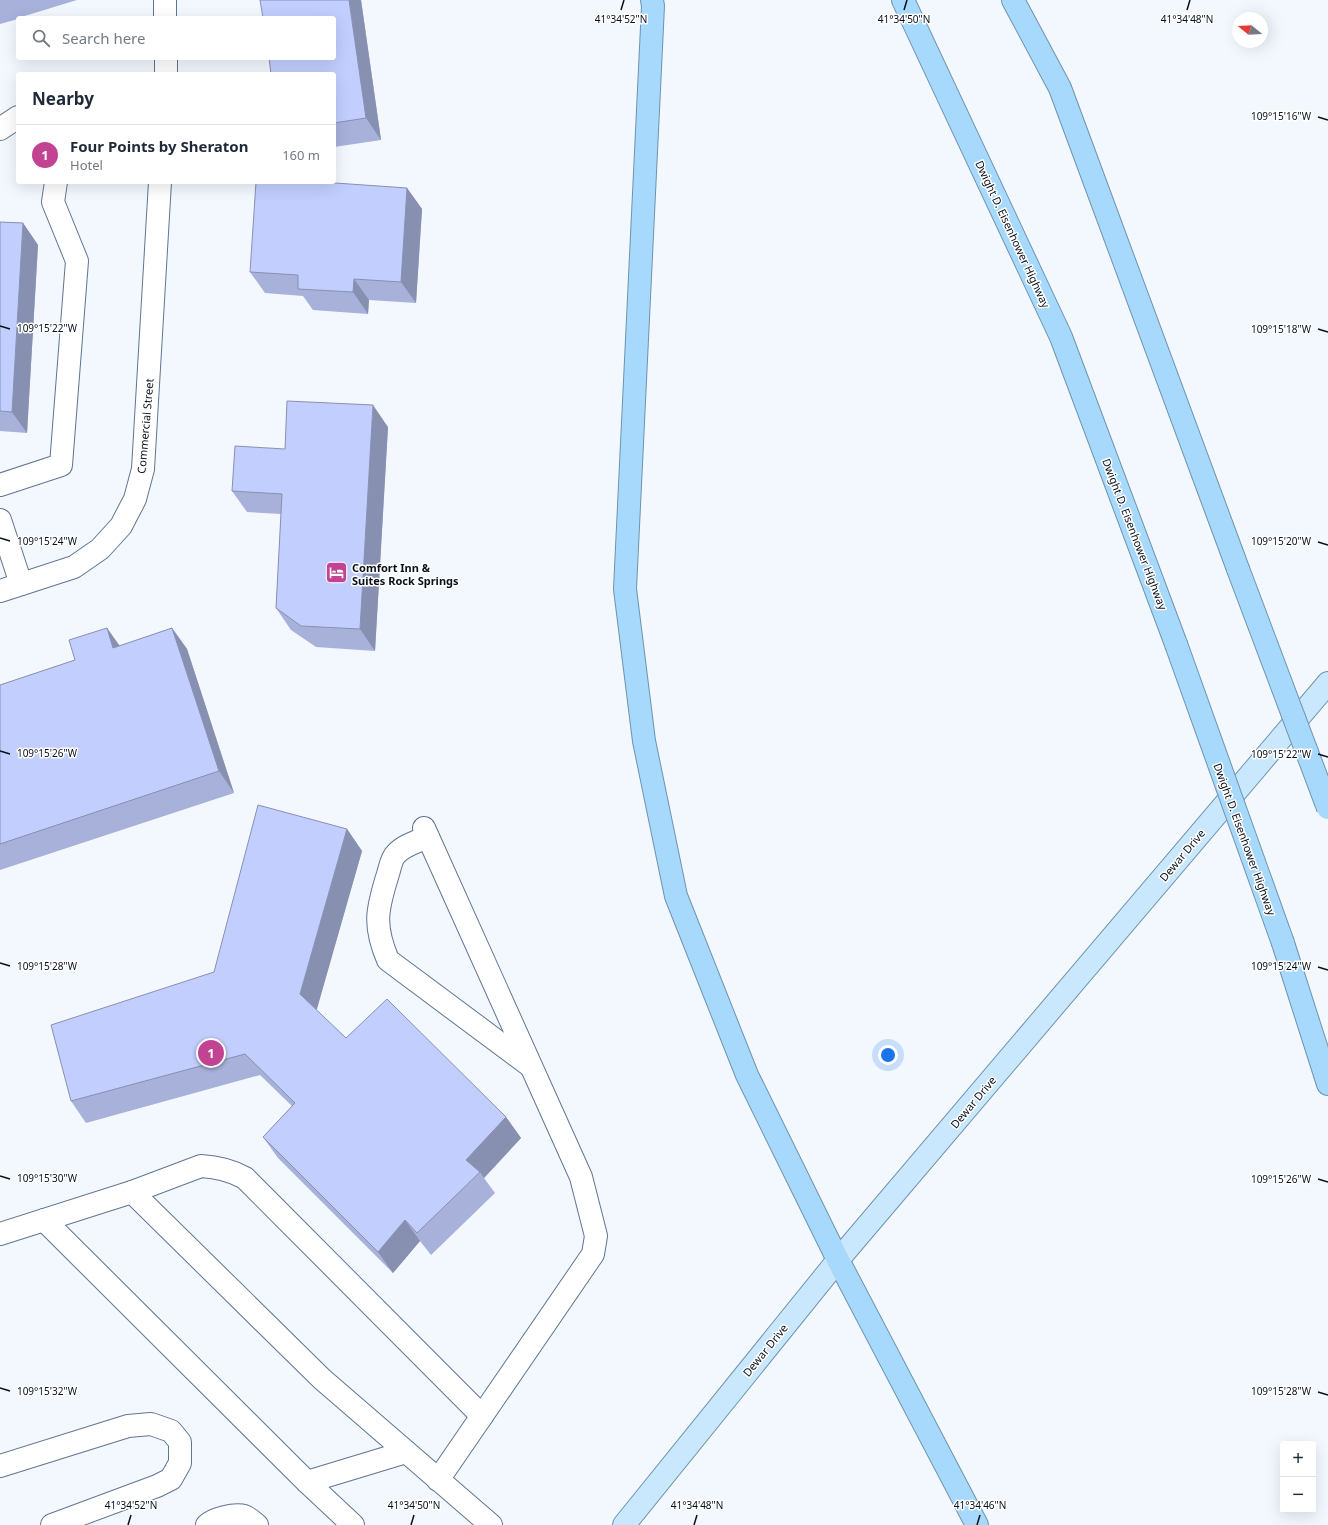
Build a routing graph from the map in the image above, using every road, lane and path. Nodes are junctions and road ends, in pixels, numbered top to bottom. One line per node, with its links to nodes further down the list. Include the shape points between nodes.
1 (165, 0): 5 (street)
2 (652, 0): 23 (highway, via 625,589 644,741 676,896 747,1075)
3 (903, 0): 19 (highway, Dwight D. Eisenhower Highway, bridge, via 1061,337 1176,644 1283,943)
4 (1013, 0): 17 (highway, bridge, via 1060,88)
5 (165, 16)
6 (166, 60): 7 (street)
7 (166, 72)
8 (16, 118): 9 (street)
9 (0, 130)
10 (56, 184): 12 (street, via 53,202 77,261 62,465)
11 (160, 184): 14 (street, Commercial Street, via 143,469 135,499 121,526 100,549 74,567)
12 (0, 485)
13 (0, 520): 14 (street)
14 (21, 584): 15 (street, Commercial Street)
15 (0, 591)
16 (1328, 684): 23 (main road, Dewar Drive)
17 (1328, 808)
18 (530, 1065): 18 (street, via 426,832 394,855 379,903 378,925 381,944 388,960); 24 (street, via 580,1177 596,1236 593,1254)
19 (1328, 1084)
20 (132, 1192): 21 (street); 24 (street, via 202,1166 232,1170 245,1178); 25 (street, via 322,1379)
21 (44, 1220): 22 (street); 28 (street)
22 (0, 1234)
23 (838, 1260): 34 (main road, Dewar Drive); 35 (highway)
24 (482, 1416): 27 (street)
25 (406, 1452): 27 (street); 28 (street)
26 (0, 1466): 30 (street, via 128,1426 151,1424 171,1430 180,1442 180,1463 171,1479)
27 (438, 1480): 29 (street)
28 (307, 1482): 33 (street)
29 (480, 1523)
30 (52, 1525)
31 (207, 1525): 32 (street, via 229,1516 244,1516)
32 (257, 1525)
33 (353, 1525)
34 (624, 1525)
35 (977, 1525)

